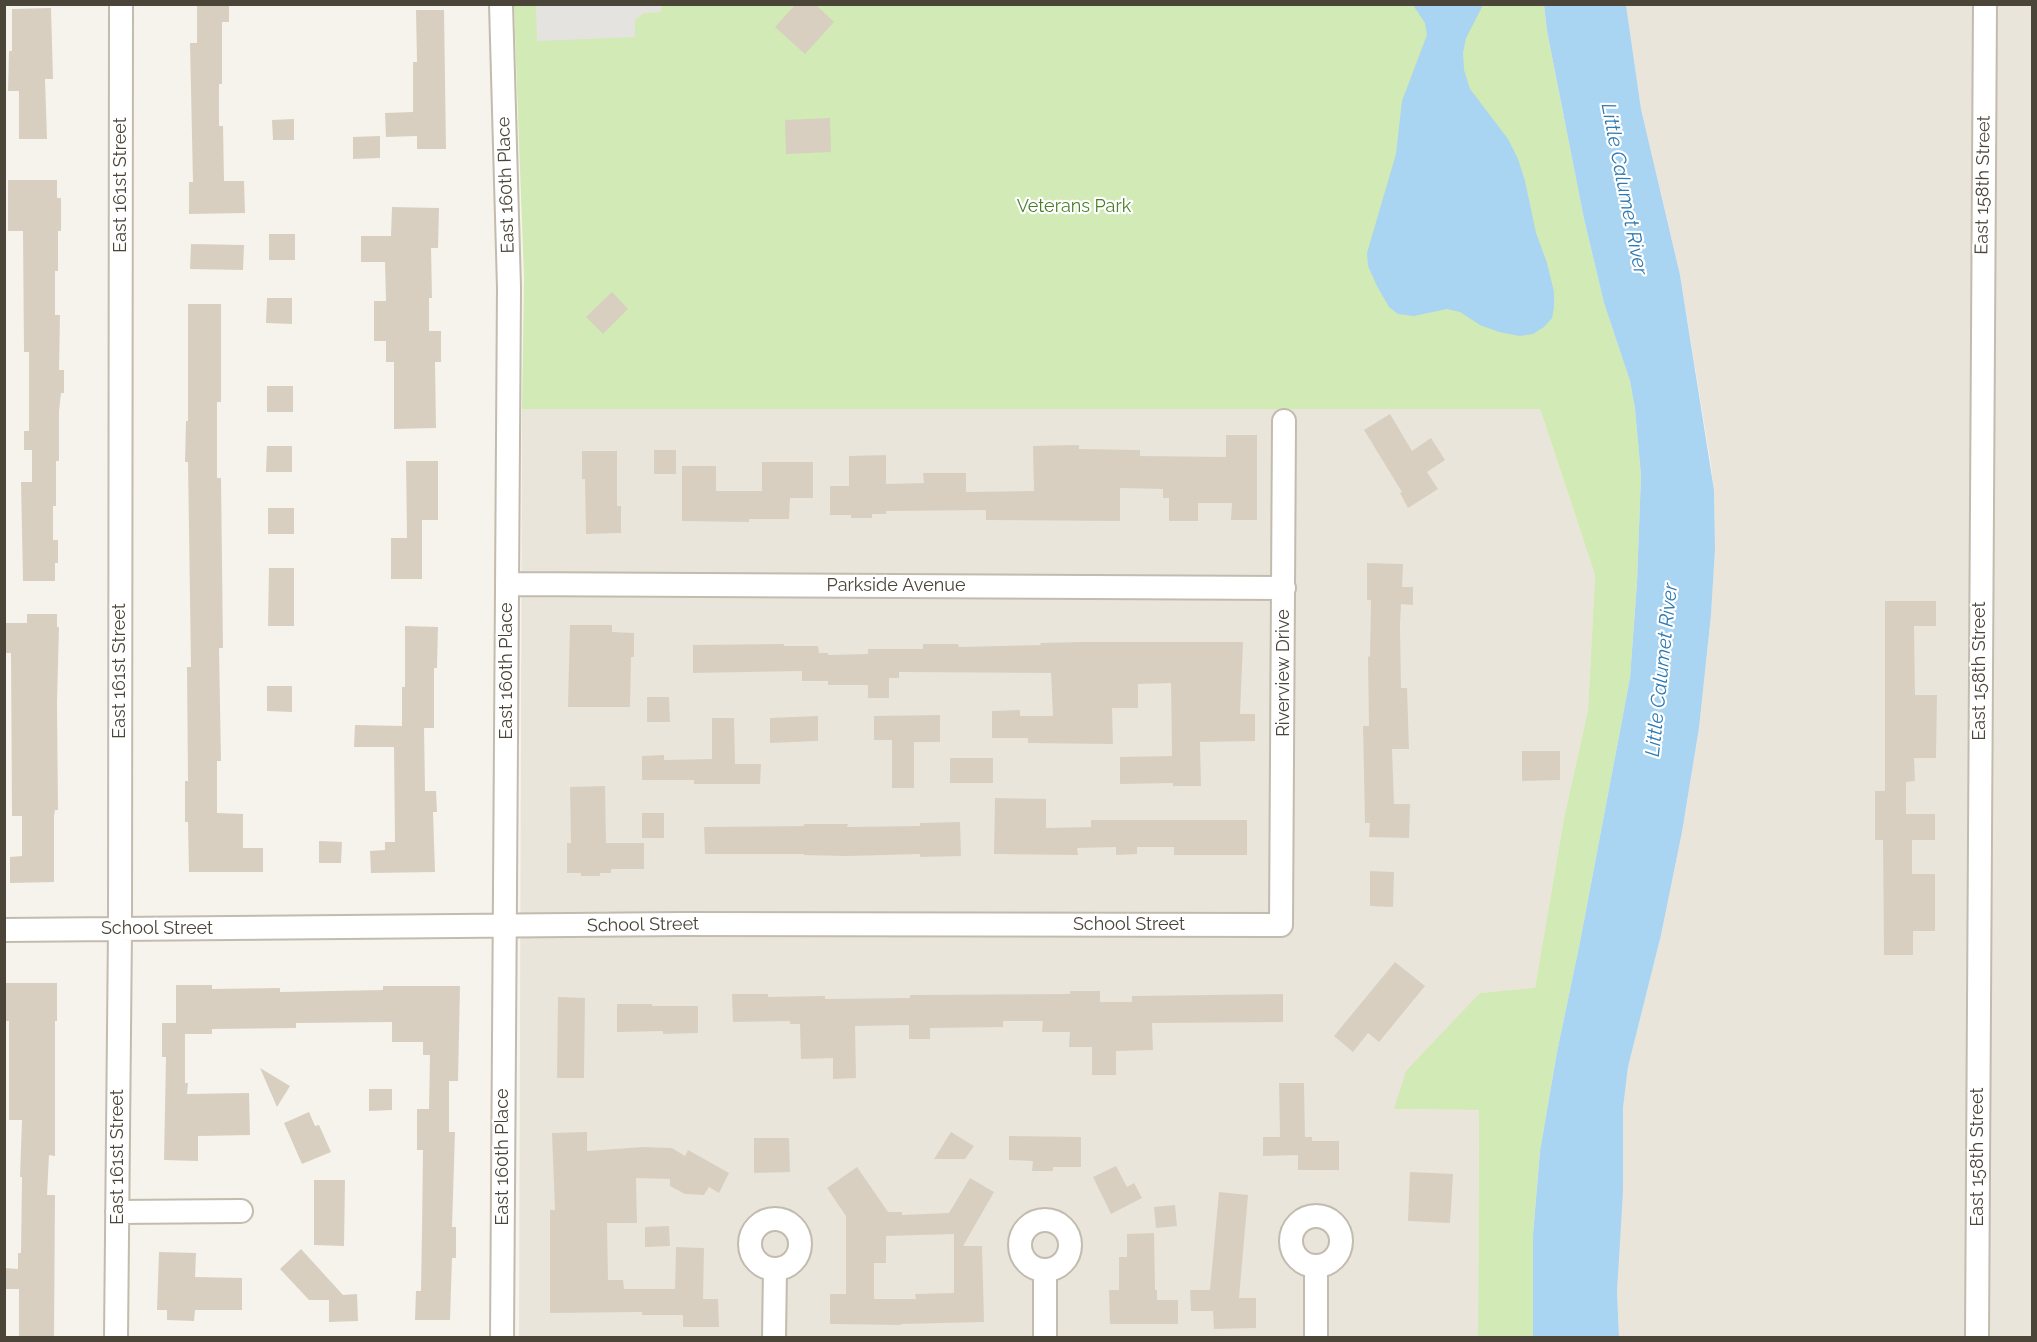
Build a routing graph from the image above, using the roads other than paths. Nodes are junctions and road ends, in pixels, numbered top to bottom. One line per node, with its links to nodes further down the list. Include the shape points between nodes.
1 (122, 4): 9 (street, East 161st Street)
2 (501, 4): 5 (street, East 160th Place, via 509,288)
3 (1985, 4): 21 (street, East 158th Street)
4 (1284, 421): 6 (street, Riverview Drive)
5 (507, 584): 6 (street, Parkside Avenue); 8 (street, East 160th Place)
6 (1284, 588): 7 (street, Riverview Drive)
7 (1281, 925): 8 (street, School Street)
8 (505, 927): 9 (street, School Street); 17 (street, East 160th Place)
9 (120, 929): 10 (street, School Street); 12 (street, East 161st Street)
10 (4, 930)
11 (241, 1211): 12 (street)
12 (117, 1212): 16 (street, East 161st Street)
13 (1317, 1266): 20 (street)
14 (775, 1269): 18 (street)
15 (1045, 1270): 19 (street)
16 (116, 1338)
17 (502, 1338)
18 (774, 1338)
19 (1045, 1338)
20 (1317, 1338)
21 (1977, 1338)

